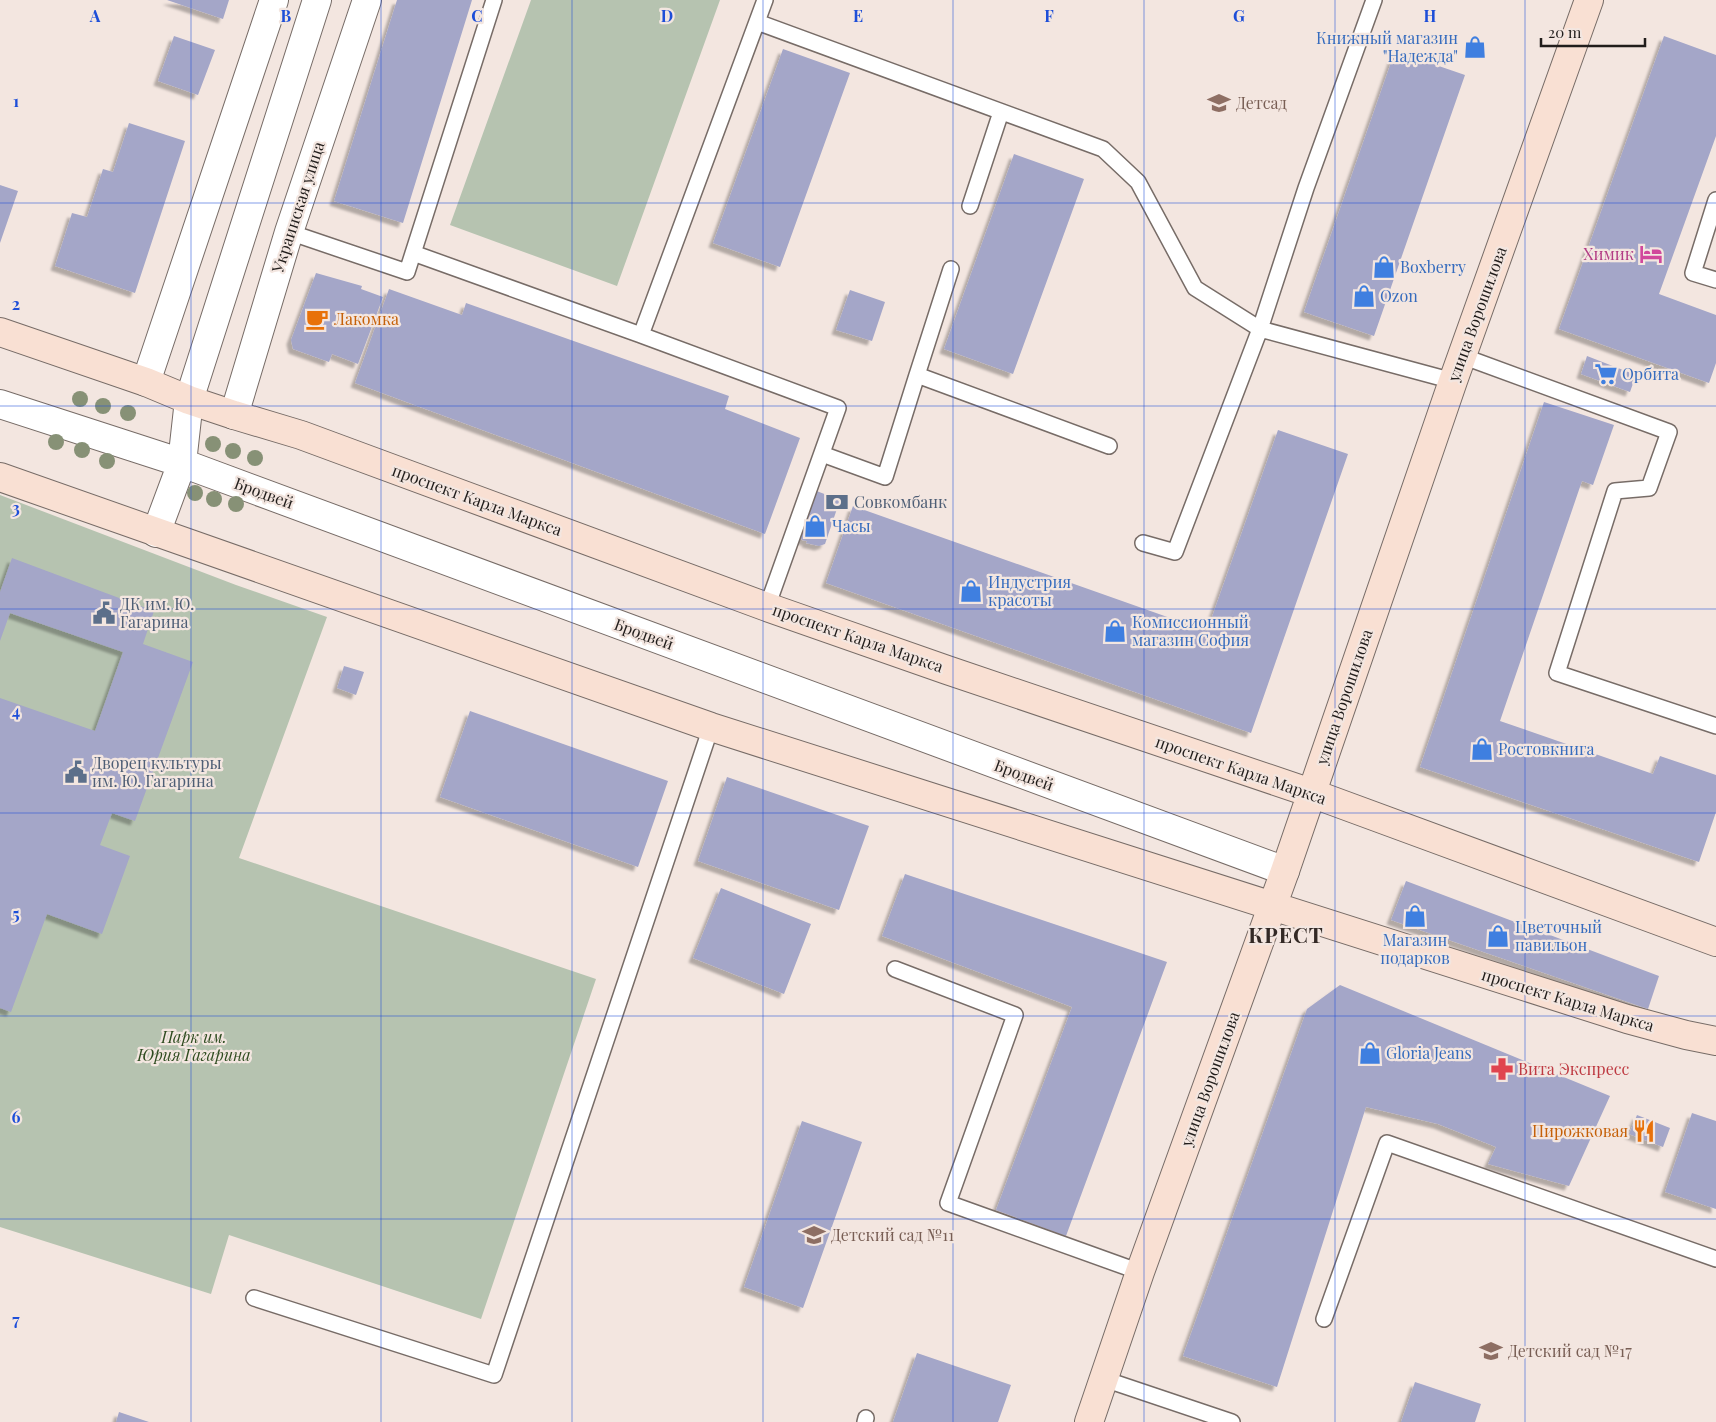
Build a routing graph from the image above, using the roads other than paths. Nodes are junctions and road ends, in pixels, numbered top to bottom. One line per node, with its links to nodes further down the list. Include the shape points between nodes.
1 (274, 0): 22 (street)
2 (318, 0): 23 (street)
3 (367, 0): 12 (street, Украинская улица)
4 (494, 0): 13 (lane)
5 (764, 0): 8 (lane)
6 (1374, 0): 16 (lane, via 1306,188)
7 (1589, 0): 19 (street, улица Ворошилова)
8 (757, 22): 9 (lane); 18 (lane)
9 (1001, 112): 11 (lane); 16 (lane, via 1103,148 1138,182 1195,288)
10 (1716, 200): 15 (lane, via 1693,273)
11 (970, 206)
12 (289, 232): 13 (lane, via 407,272); 25 (street, Украинская улица)
13 (413, 253): 18 (lane)
14 (951, 269): 20 (lane)
15 (1716, 280)
16 (1260, 329): 21 (lane); 31 (lane, via 1175,552)
17 (0, 332): 22 (street, проспект Карла Маркса)
18 (641, 335): 27 (lane, via 838,408)
19 (1462, 356): 21 (street, улица Ворошилова); 34 (lane, via 1670,432 1649,488 1615,491 1557,673)
20 (917, 375): 26 (lane); 27 (lane, via 885,476)
21 (1453, 381): 35 (street, улица Ворошилова)
22 (146, 382): 23 (street, проспект Карла Маркса)
23 (189, 400): 25 (street, проспект Карла Маркса); 28 (street)
24 (0, 404): 28 (street, Бродвей)
25 (234, 415): 32 (street, проспект Карла Маркса, via 300,435)
26 (1109, 446)
27 (822, 454): 32 (lane)
28 (182, 463): 30 (street); 36 (street, Бродвей)
29 (0, 477): 30 (street, проспект Карла Маркса)
30 (156, 533): 33 (street, проспект Карла Маркса)
31 (1142, 543)
32 (767, 607): 35 (street, проспект Карла Маркса)
33 (711, 726): 37 (street, проспект Карла Маркса); 43 (lane, via 494,1375)
34 (1716, 726)
35 (1311, 793): 36 (street, улица Ворошилова); 38 (street, проспект Карла Маркса)
36 (1285, 871): 37 (street, улица Ворошилова)
37 (1272, 906): 40 (street, проспект Карла Маркса, via 1627,1019); 42 (street, улица Ворошилова)
38 (1716, 942)
39 (895, 969): 42 (lane, via 1015,1015 948,1203)
40 (1716, 1041)
41 (1716, 1259): 44 (lane, via 1387,1143)
42 (1140, 1272): 45 (street, улица Ворошилова)
43 (254, 1298)
44 (1324, 1319)
45 (1104, 1379): 46 (street, улица Ворошилова); 47 (lane)
46 (1089, 1422)
47 (1232, 1422)

